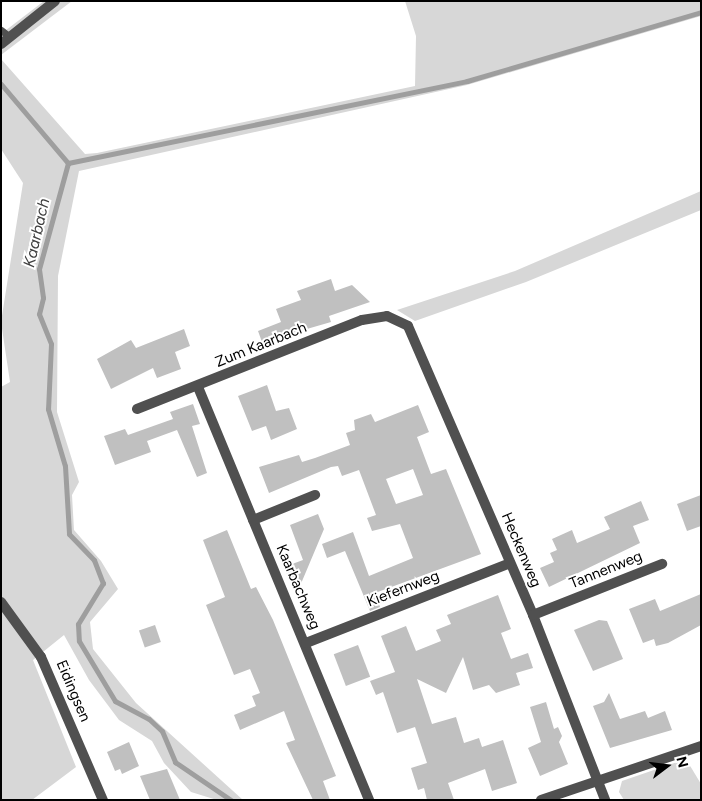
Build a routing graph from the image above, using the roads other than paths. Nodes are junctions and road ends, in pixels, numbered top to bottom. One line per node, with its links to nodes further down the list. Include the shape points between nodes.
1 (55, 1): 2 (street)
2 (4, 37)
3 (398, 318): 4 (street, Zum Kaarbach, via 362,320); 8 (street, Heckenweg, via 415,336 430,368)
4 (198, 387): 5 (street, Zum Kaarbach); 7 (street, Kaarbachweg)
5 (137, 409)
6 (315, 495): 7 (street)
7 (253, 520): 12 (street, Kaarbachweg)
8 (510, 563): 11 (street, Heckenweg); 12 (street, Kiefernweg)
9 (662, 564): 11 (street, Tannenweg)
10 (1, 602): 15 (street, Eidingsen, via 41,657)
11 (533, 615): 14 (street, Heckenweg)
12 (306, 643): 16 (street, Kaarbachweg)
13 (701, 746): 14 (street)
14 (599, 780): 17 (street); 18 (street, Heckenweg)
15 (103, 800)
16 (368, 800)
17 (541, 800)
18 (606, 800)

